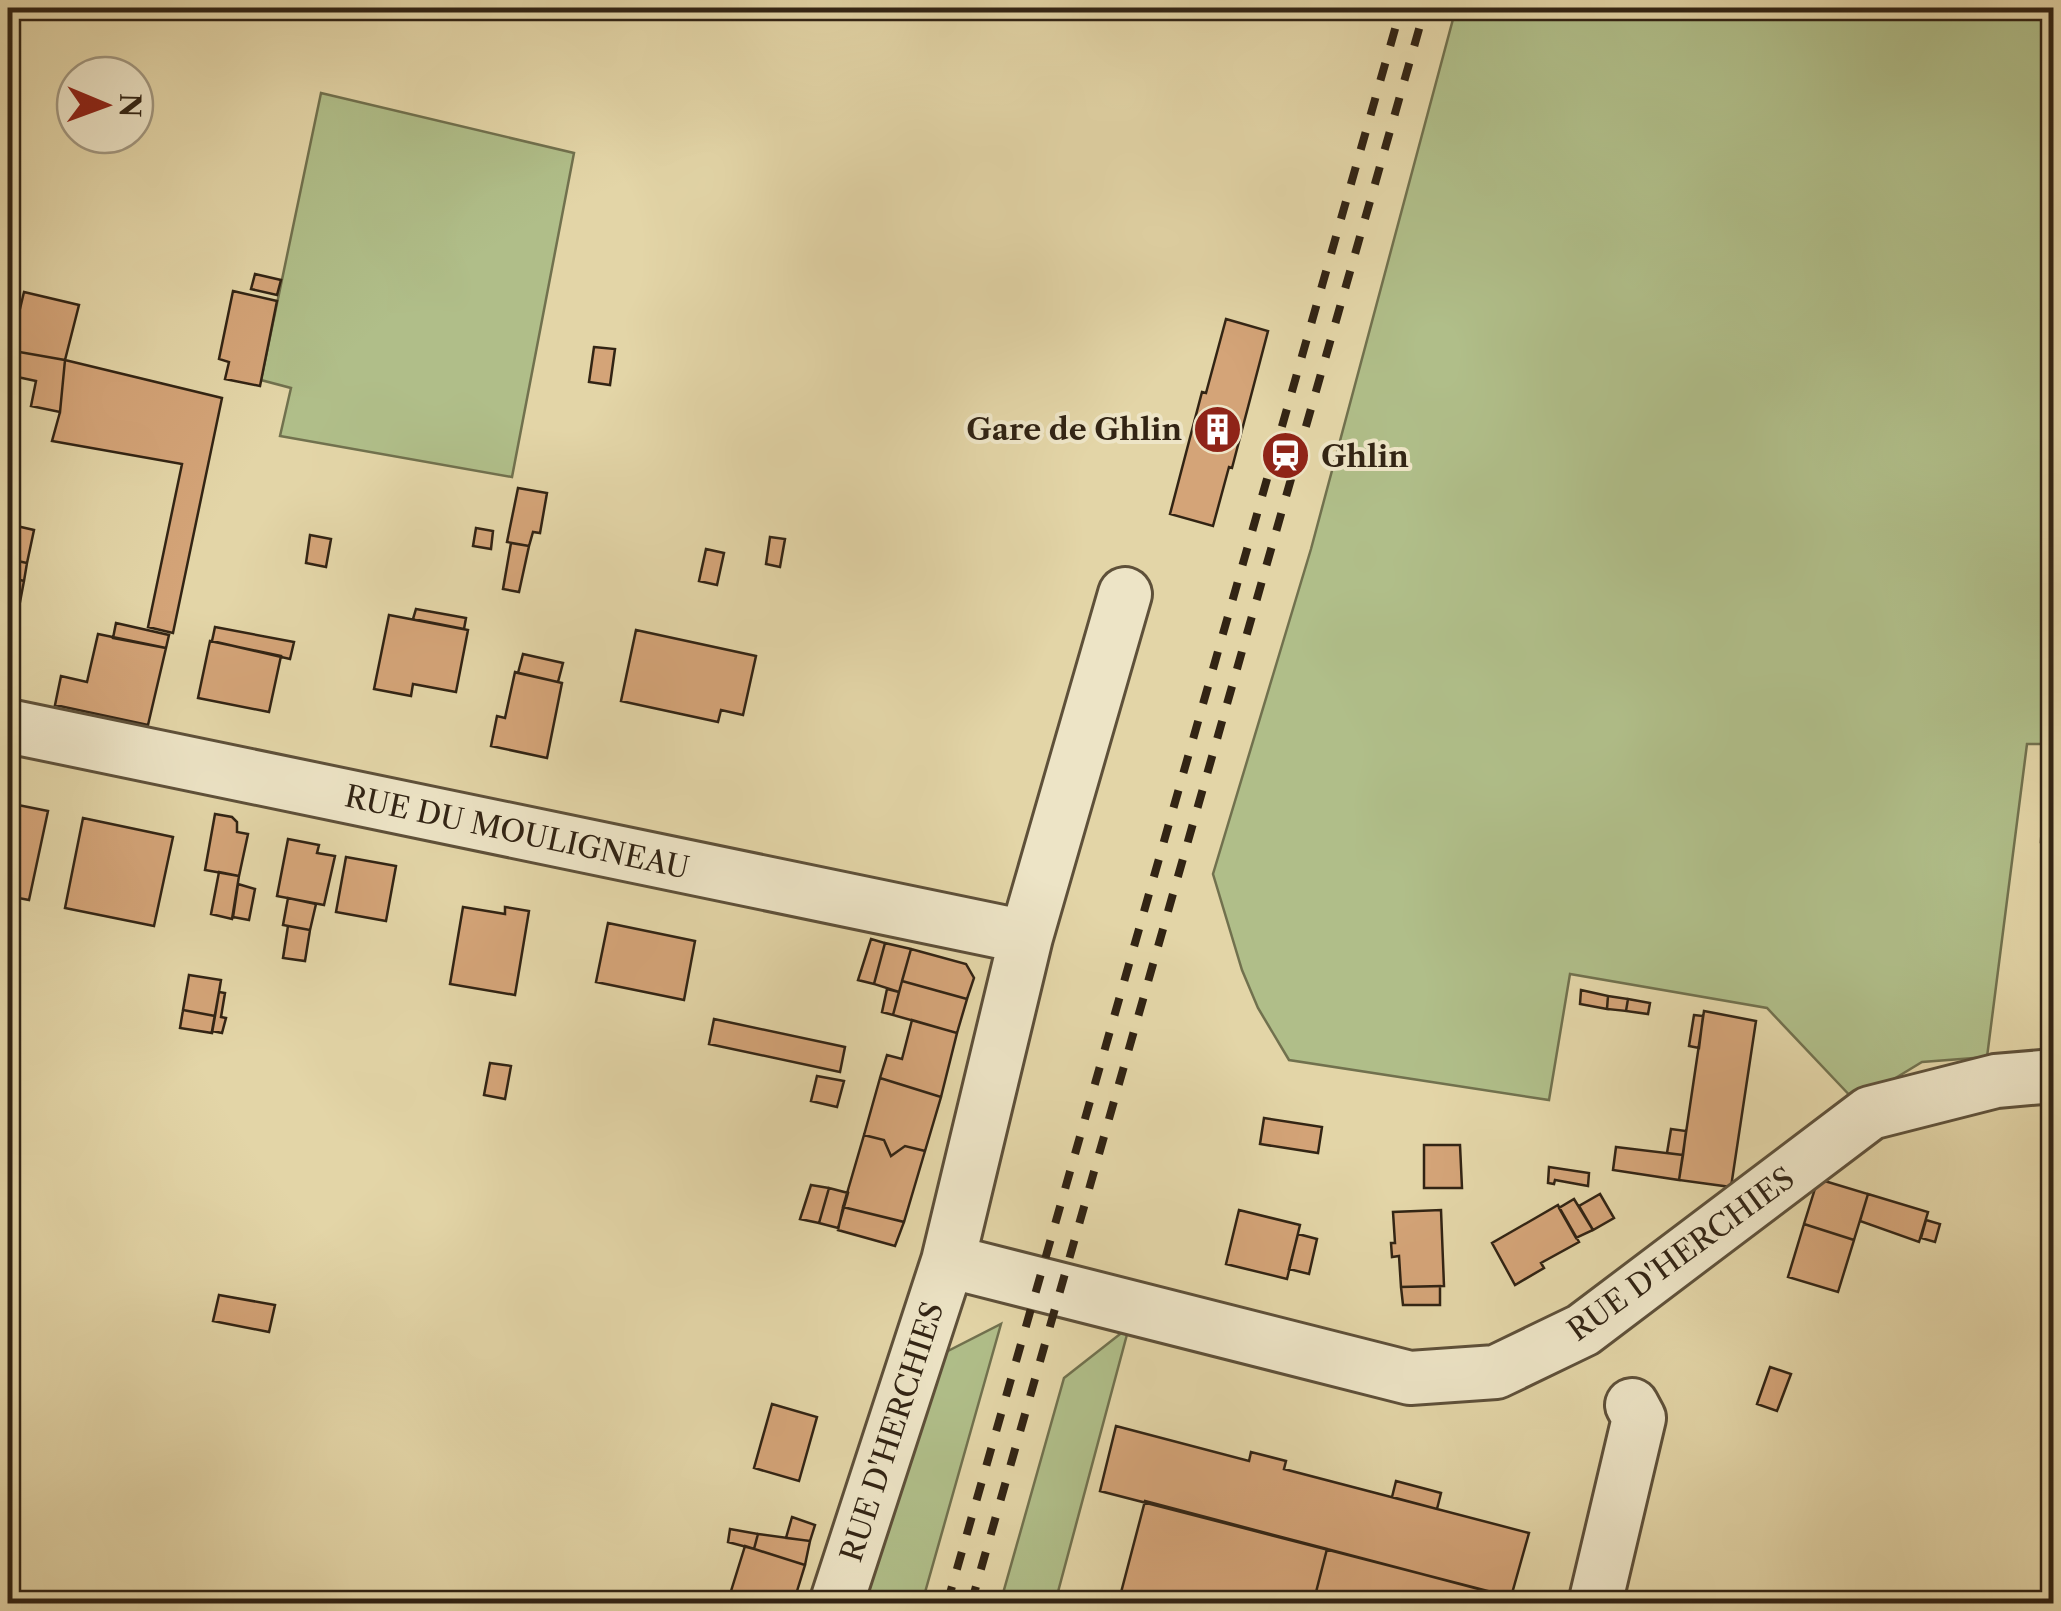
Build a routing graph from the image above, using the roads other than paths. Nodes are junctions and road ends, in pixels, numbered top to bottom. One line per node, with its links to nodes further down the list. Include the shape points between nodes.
1 (1126, 594): 3 (street, RUE D'HERCHIES)
2 (8, 726): 3 (street, RUE DU MOULIGNEAU)
3 (1026, 937): 5 (street, RUE D'HERCHIES)
4 (2054, 1076): 5 (street, RUE D'HERCHIES, via 1996,1080 1870,1114 1582,1330 1496,1372 1410,1378)
5 (948, 1261): 7 (street, RUE D'HERCHIES)
6 (1632, 1405): 8 (street, via 1639,1418)
7 (836, 1604)
8 (1594, 1604)

